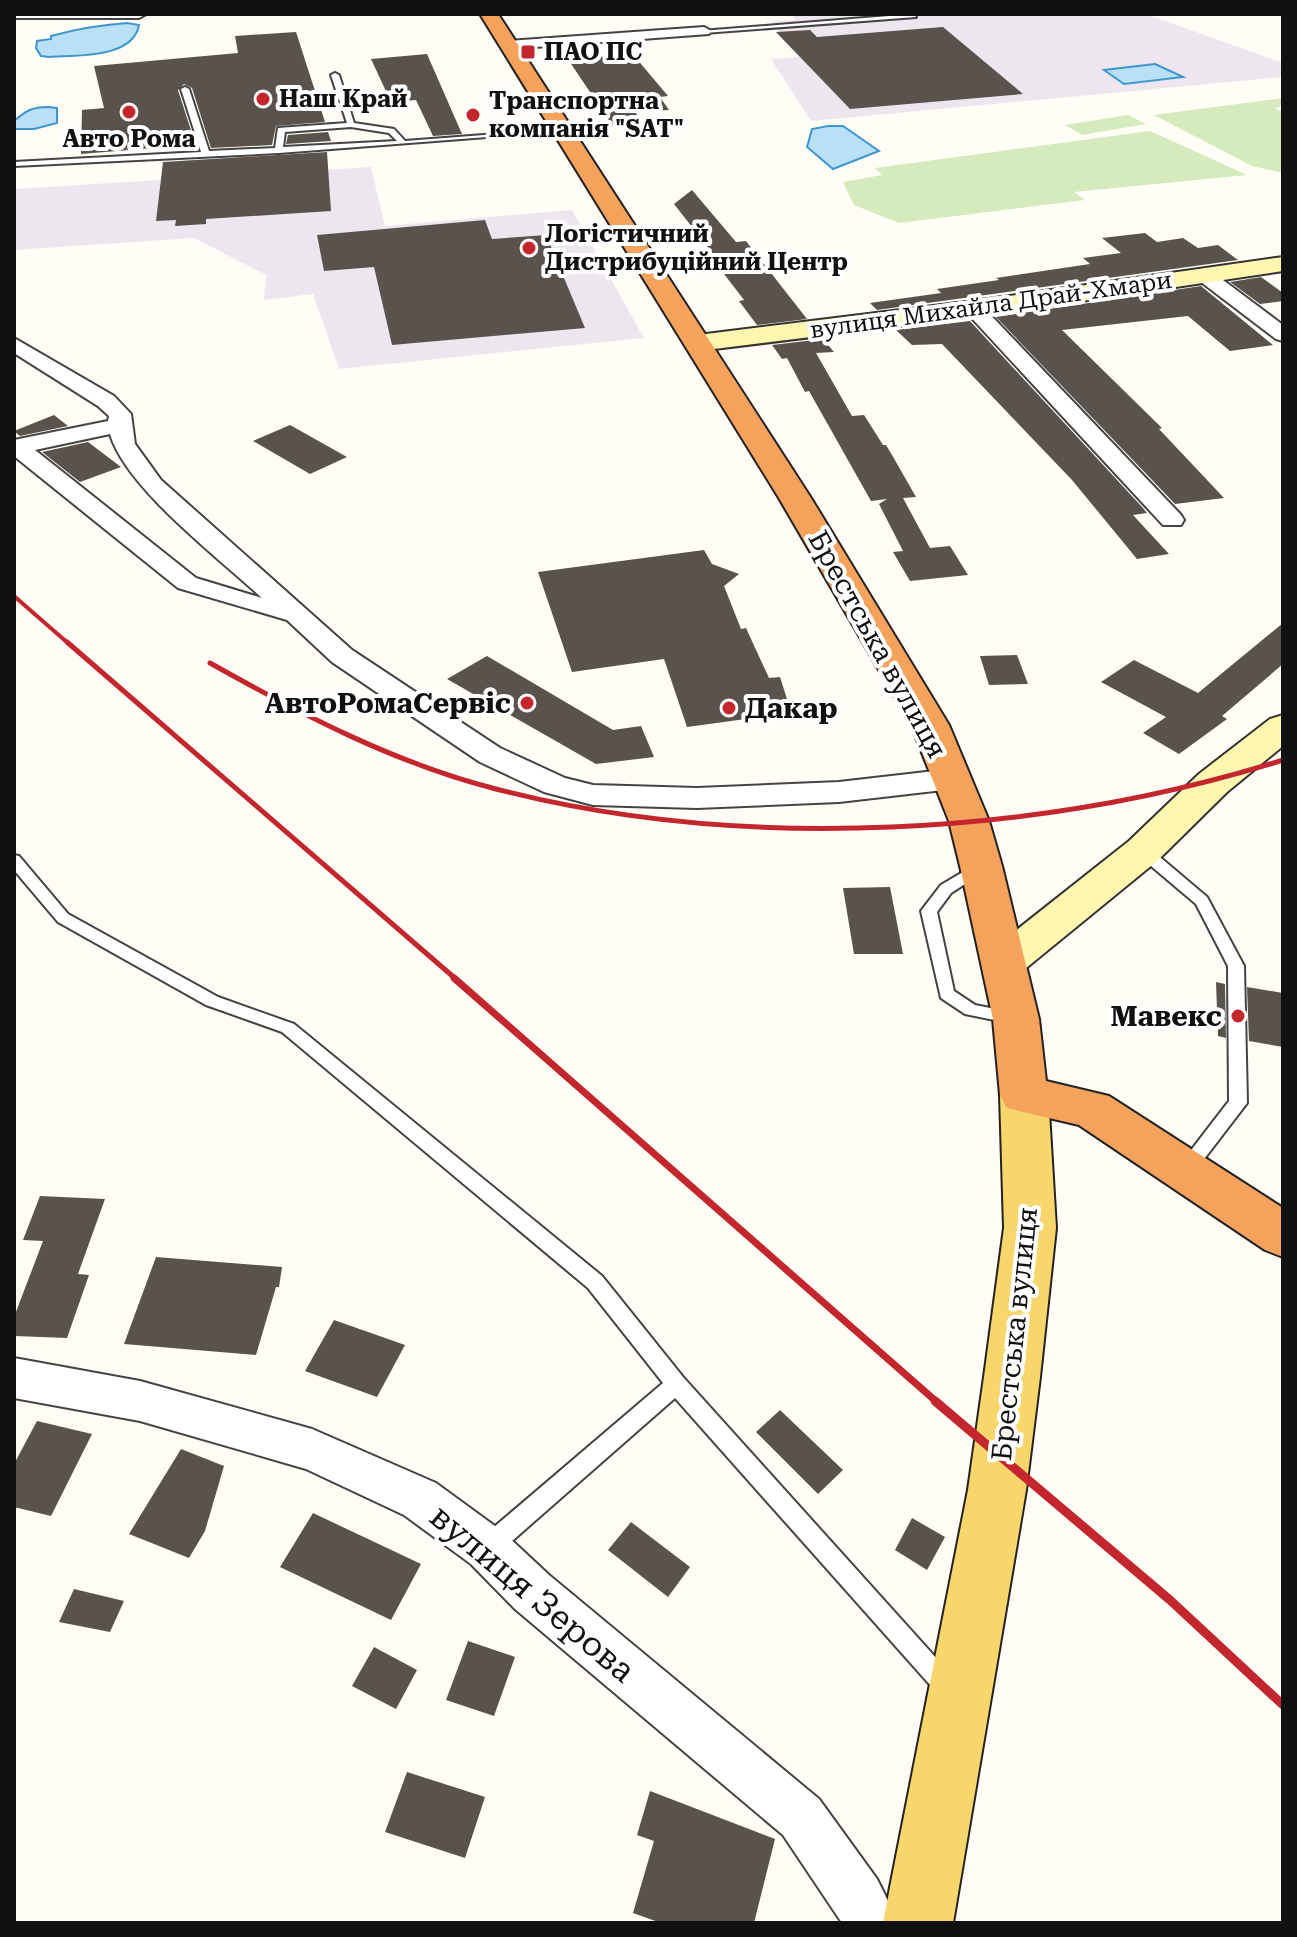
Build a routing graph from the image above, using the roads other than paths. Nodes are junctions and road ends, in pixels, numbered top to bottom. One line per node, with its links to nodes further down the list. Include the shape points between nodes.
1 (16, 14): 2 (street)
2 (139, 14)
3 (489, 14): 7 (highway, Брестська вулиця)
4 (687, 14): 6 (street)
5 (914, 16): 6 (lane)
6 (704, 31): 7 (street)
7 (508, 45): 11 (highway, Брестська вулиця)
8 (335, 75): 10 (lane)
9 (185, 89): 14 (lane)
10 (351, 125): 12 (lane, via 391,131); 13 (lane, via 281,130)
11 (563, 131): 12 (lane); 20 (highway, Брестська вулиця)
12 (403, 143): 13 (lane)
13 (279, 151): 14 (lane)
14 (206, 154): 15 (lane)
15 (14, 164)
16 (1283, 264): 17 (main road, вулиця Михайла Драй-Хмари)
17 (1204, 275): 18 (main road, вулиця Михайла Драй-Хмари); 19 (street)
18 (974, 309): 20 (main road, вулиця Михайла Драй-Хмари); 24 (street)
19 (1283, 335)
20 (698, 343): 27 (highway, Брестська вулиця, via 930,725)
21 (14, 344): 22 (street, via 106,401 120,414)
22 (118, 426): 23 (street); 25 (street, via 132,461 153,485)
23 (16, 447): 25 (street, via 187,583)
24 (1172, 520)
25 (297, 617): 27 (street, via 375,681 490,755 525,774 593,795 772,796)
26 (1283, 727): 28 (main road, via 1213,783)
27 (952, 779): 30 (highway, Брестська вулиця)
28 (1143, 851): 31 (main road); 34 (lane, via 1202,901 1236,966 1238,1103)
29 (14, 860): 37 (lane, via 63,918 212,1001 288,1028 595,1282)
30 (981, 866): 31 (highway, Брестська вулиця); 32 (lane, via 946,889 929,911 947,994 971,1010)
31 (1005, 962): 32 (highway, Брестська вулиця)
32 (1016, 1019): 33 (highway, Брестська вулиця)
33 (1024, 1095): 34 (highway, via 1092,1109); 39 (main road, Брестська вулиця, via 1030,1228 997,1490)
34 (1185, 1171): 35 (highway)
35 (1283, 1235)
36 (14, 1378): 38 (street, вулиця Зерова, via 140,1401 312,1450 420,1499)
37 (676, 1384): 38 (lane); 39 (lane)
38 (487, 1548): 40 (street, вулиця Зерова, via 532,1592 801,1817)
39 (957, 1697): 41 (main road, Брестська вулиця)
40 (872, 1923)
41 (918, 1923)

